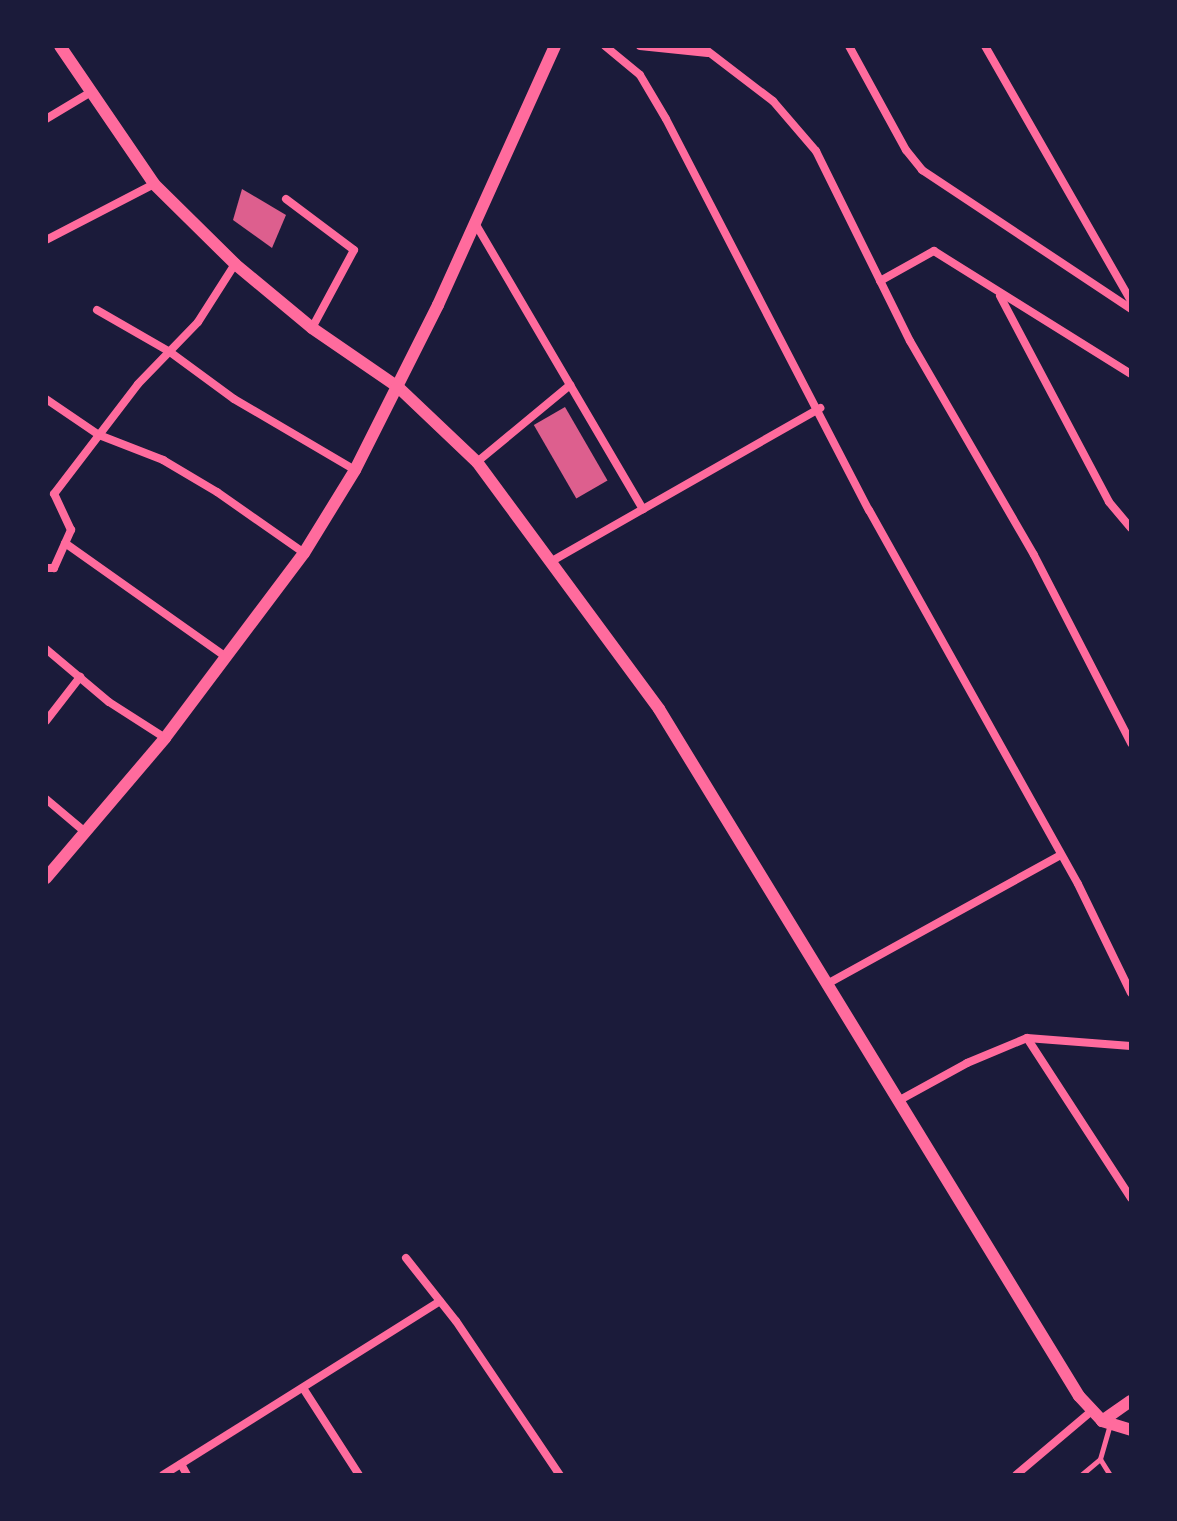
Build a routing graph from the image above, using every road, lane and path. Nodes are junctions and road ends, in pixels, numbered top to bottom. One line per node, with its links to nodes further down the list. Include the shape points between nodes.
1 (60, 46): 9 (street)
2 (555, 46): 13 (street)
3 (605, 46): 27 (street, via 640,75)
4 (640, 46): 8 (street)
5 (701, 46): 8 (street)
6 (849, 46): 19 (street, via 922,170)
7 (985, 46): 18 (street)
8 (709, 53): 16 (street, via 800,128)
9 (91, 92): 10 (street); 11 (street)
10 (46, 119)
11 (154, 184): 14 (street); 15 (street)
12 (286, 199): 21 (street, via 354,250)
13 (475, 223): 24 (street); 25 (street)
14 (46, 240)
15 (235, 264): 21 (street); 22 (street, via 198,322)
16 (880, 281): 17 (street, via 934,251); 43 (street, via 1034,555)
17 (999, 294): 23 (street); 33 (street, via 1109,502)
18 (1131, 301)
19 (1131, 309)
20 (97, 310): 22 (street)
21 (312, 328): 25 (street)
22 (170, 352): 28 (street); 30 (street, via 234,399)
23 (1131, 374)
24 (570, 385): 29 (street); 32 (street)
25 (398, 387): 29 (street); 30 (street)
26 (46, 399): 28 (street)
27 (820, 408): 32 (street); 46 (street, via 869,510)
28 (99, 435): 31 (street); 35 (street, via 163,460)
29 (477, 462): 36 (street)
30 (355, 470): 35 (street)
31 (50, 494): 34 (street, via 71,530)
32 (643, 509): 36 (street)
33 (1131, 528)
34 (65, 543): 37 (street, via 54,568); 39 (street)
35 (304, 553): 39 (street)
36 (552, 561): 48 (street, via 659,709)
37 (46, 568)
38 (46, 649): 40 (street)
39 (226, 657): 42 (street)
40 (80, 677): 41 (street); 42 (street)
41 (46, 721)
42 (165, 738): 45 (street)
43 (1131, 743)
44 (46, 799): 45 (street)
45 (85, 832): 47 (street)
46 (1061, 855): 48 (street); 49 (street)
47 (46, 878)
48 (827, 984): 52 (street)
49 (1131, 993)
50 (1027, 1038): 51 (street); 52 (street); 53 (street)
51 (1131, 1046)
52 (898, 1101): 58 (street, via 1079,1396)
53 (1131, 1198)
54 (406, 1258): 55 (street)
55 (440, 1301): 56 (street); 66 (street)
56 (303, 1388): 62 (street); 65 (street)
57 (1131, 1401): 59 (street)
58 (1093, 1410): 59 (street); 67 (street)
59 (1106, 1422): 60 (street); 61 (lane)
60 (1131, 1430)
61 (1100, 1459): 68 (lane); 69 (lane)
62 (181, 1464): 63 (street); 64 (street)
63 (163, 1475)
64 (187, 1475)
65 (359, 1475)
66 (560, 1475)
67 (1016, 1475)
68 (1081, 1475)
69 (1110, 1475)

